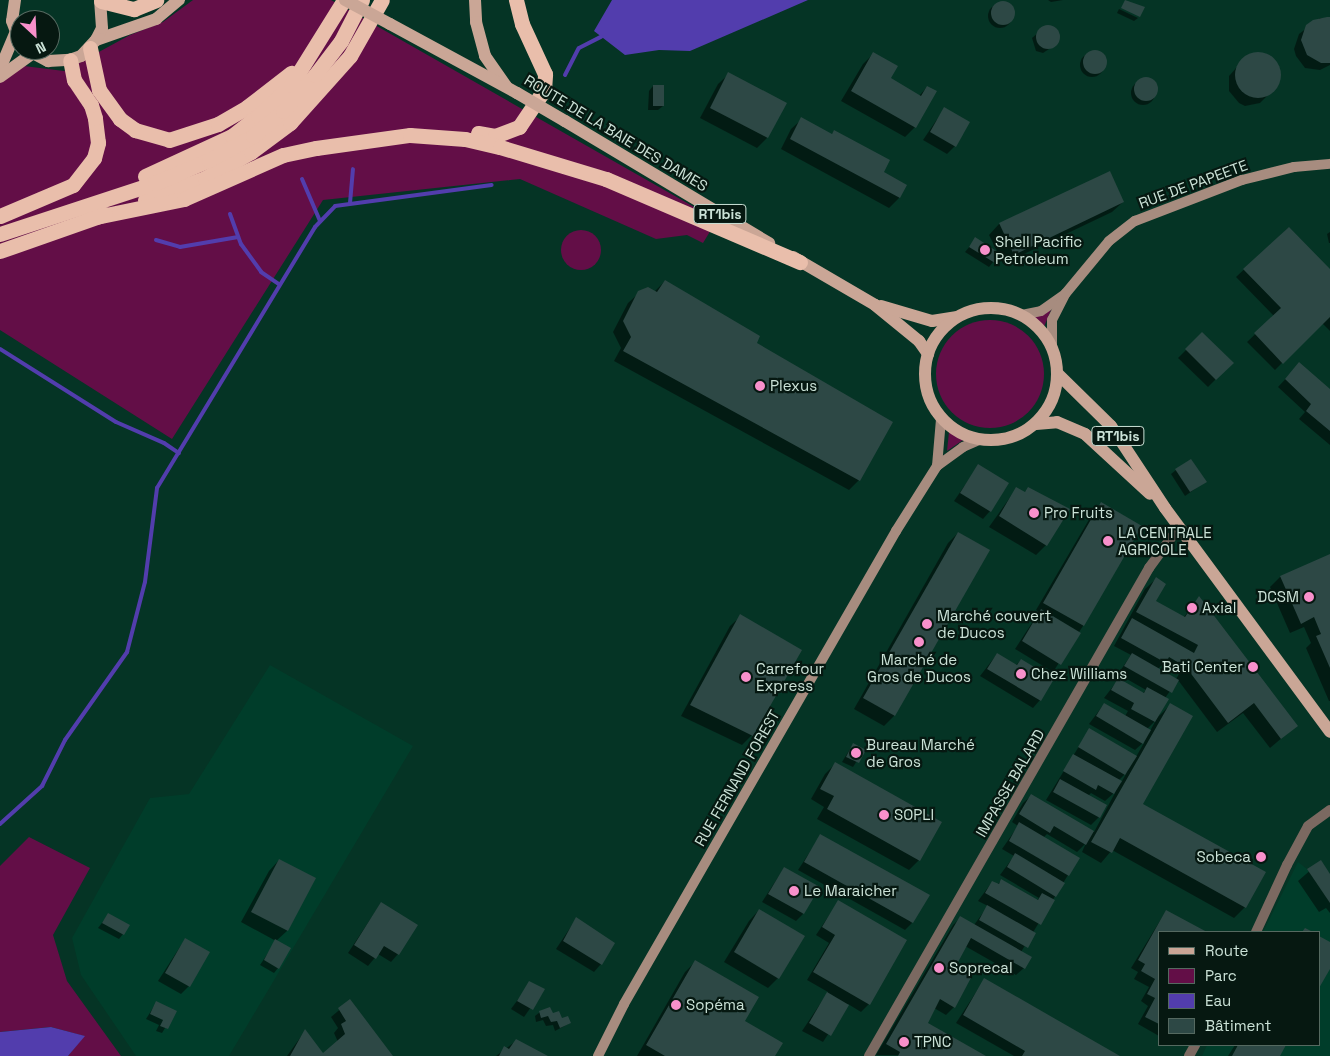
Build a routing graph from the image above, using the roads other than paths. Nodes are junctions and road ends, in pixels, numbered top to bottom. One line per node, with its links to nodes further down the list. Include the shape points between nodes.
1 (101, 0): 2 (highway, via 134,9); 9 (main road, via 102,28)
2 (156, 0)
3 (179, 0): 9 (main road, via 156,18)
4 (345, 0): 14 (highway); 17 (main road, ROUTE DE LA BAIE DES DAMES / RT1bis, bridge)
5 (362, 0): 21 (highway, via 341,41 316,75 283,111 253,136 209,160 155,183)
6 (382, 0): 22 (highway, via 350,56 290,123 251,152 205,178)
7 (475, 0): 17 (main road, via 476,22 485,56)
8 (516, 0): 18 (highway, via 522,24 545,74 544,90 519,127 495,136 436,129)
9 (93, 44): 13 (main road); 14 (highway, via 99,90 120,119 135,130 169,140 218,124 247,107)
10 (10, 50): 15 (main road)
11 (20, 60): 16 (main road)
12 (46, 60): 13 (main road)
13 (70, 60): 20 (highway, via 74,80 91,105 95,118 98,142 94,158 73,185)
14 (306, 61): 21 (highway, via 291,85 232,136)
15 (0, 69)
16 (0, 77)
17 (512, 91): 25 (main road, ROUTE DE LA BAIE DES DAMES / RT1bis, bridge)
18 (410, 135): 22 (highway, via 283,155 184,200); 25 (highway, via 465,139 500,146 606,179)
19 (1330, 164): 26 (street, RUE DE PAPEETE, via 1294,167 1242,180 1135,221 1109,241)
20 (0, 216)
21 (50, 217): 23 (highway)
22 (96, 217): 24 (highway)
23 (0, 234)
24 (0, 251)
25 (800, 262): 27 (main road, ROUTE DE LA BAIE DES DAMES / RT1bis)
26 (1066, 293): 28 (street, RUE DE PAPEETE, via 1041,311); 30 (street, RUE DE PAPEETE, via 1052,320)
27 (876, 305): 29 (main road, ROUTE DE LA BAIE DES DAMES / RT1bis, via 932,321); 31 (main road, ROUTE DE LA BAIE DES DAMES / RT1bis, via 919,341)
28 (1022, 315): 29 (main road, via 993,308); 30 (main road, via 1040,328)
29 (958, 317): 31 (main road, via 935,339)
30 (1052, 347): 32 (main road)
31 (928, 354): 33 (main road, via 926,389)
32 (1058, 374): 34 (main road, via 1048,409); 37 (main road, RT1bis, via 1111,426)
33 (941, 419): 35 (main road, via 958,432); 36 (street, RUE FERNAND FOREST)
34 (1036, 424): 35 (main road, via 1019,435); 37 (main road, RT1bis, via 1056,422 1085,434)
35 (979, 440): 36 (street, RUE FERNAND FOREST)
36 (937, 466): 42 (street, RUE FERNAND FOREST, via 624,1004)
37 (1165, 508): 38 (main road, RT1bis)
38 (1179, 528): 39 (main road, RT1bis); 43 (street, IMPASSE BALARD, via 1150,568)
39 (1330, 732)
40 (1330, 810): 41 (street, via 1308,826)
41 (1256, 931)
42 (598, 1056)
43 (869, 1056)

